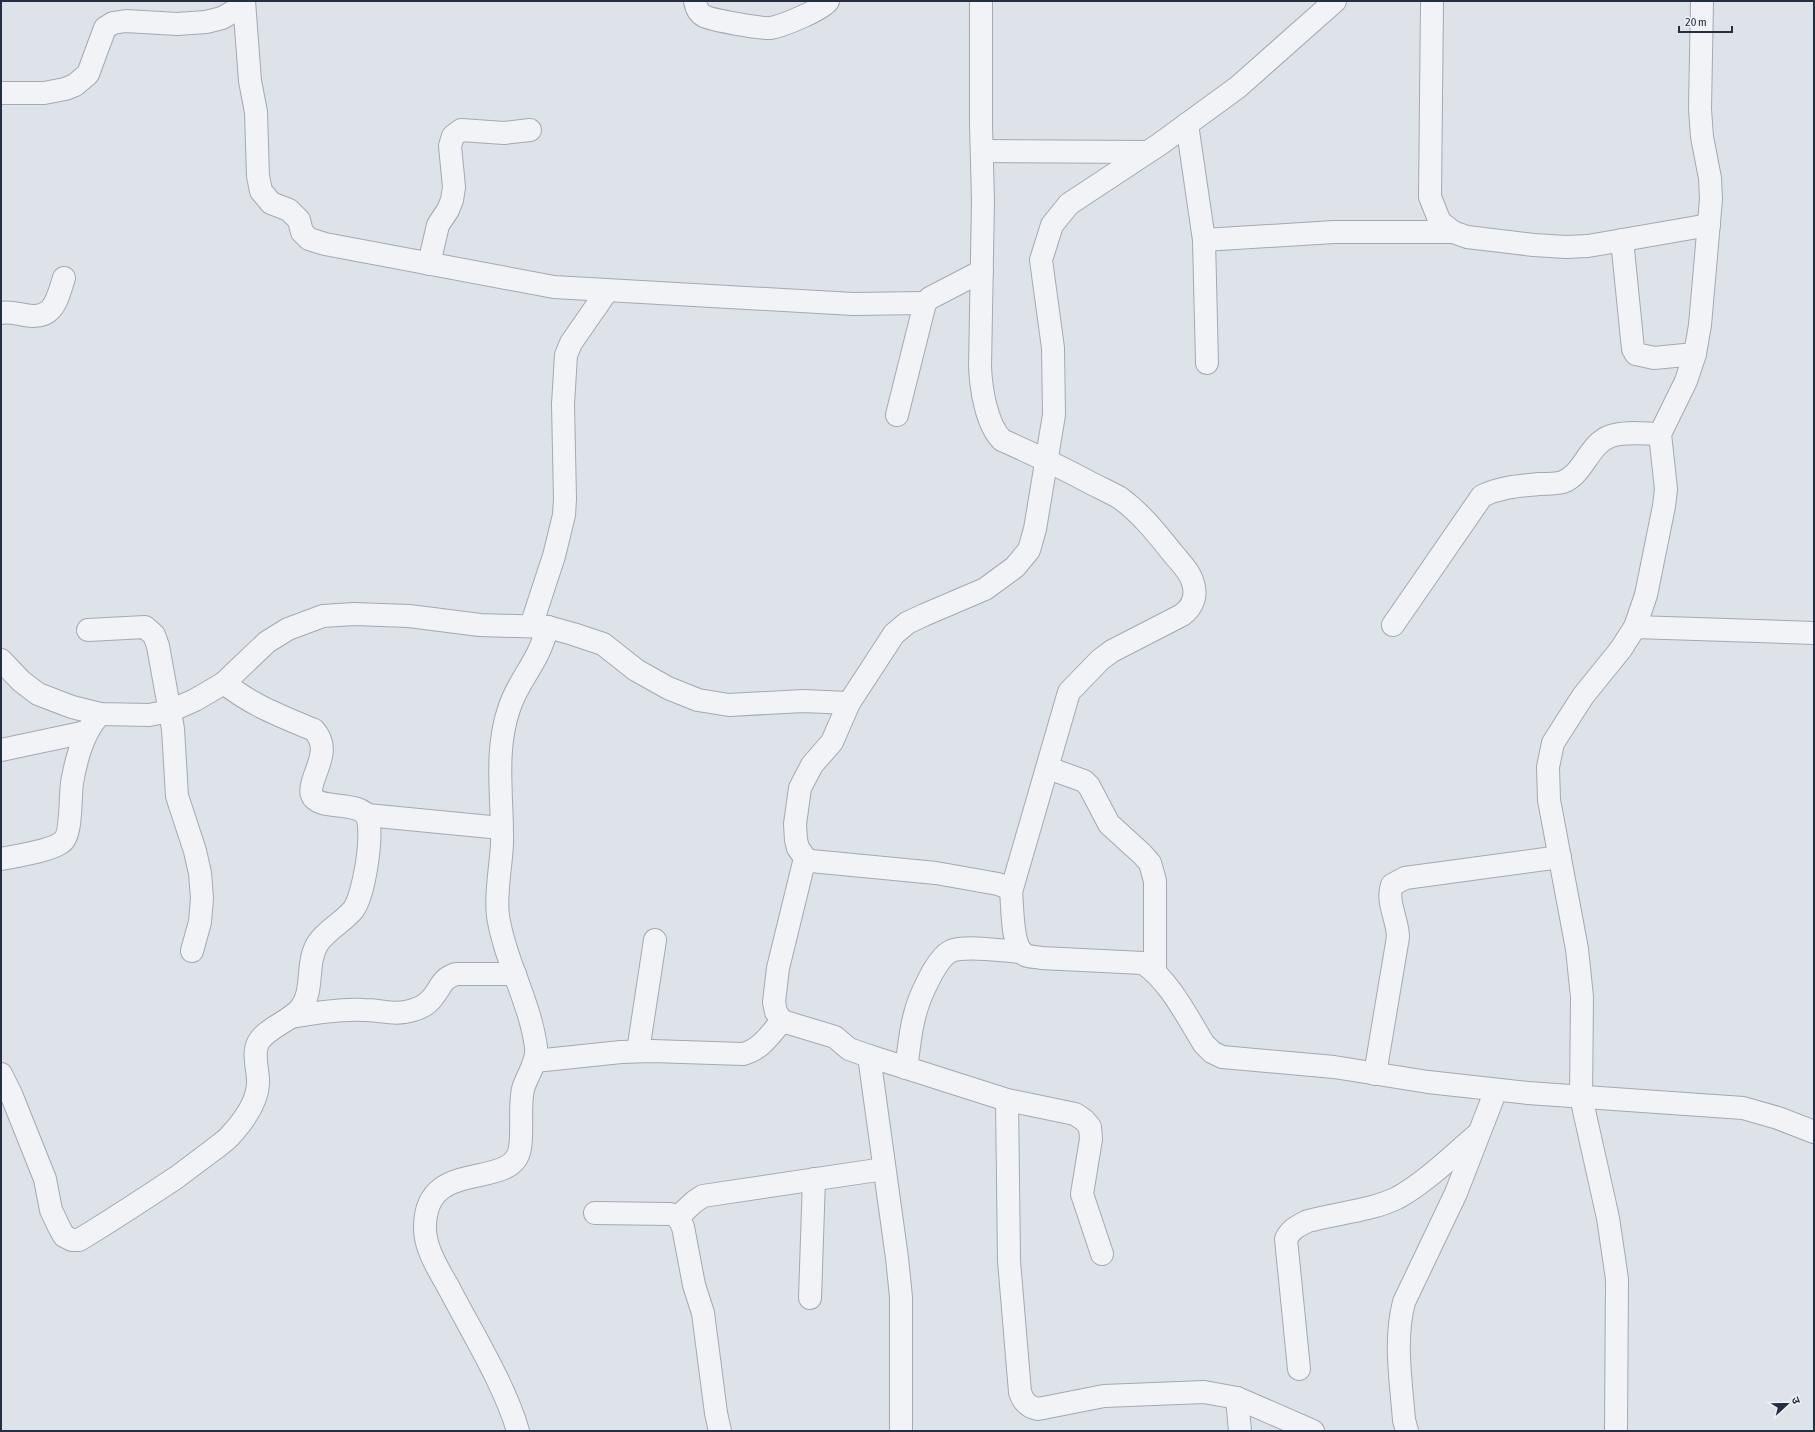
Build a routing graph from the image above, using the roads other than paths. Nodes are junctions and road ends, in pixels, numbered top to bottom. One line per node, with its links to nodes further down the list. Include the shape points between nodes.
1 (695, 1): 2 (street, via 697,10 704,16 758,28 771,28 818,10)
2 (828, 1)
3 (981, 1): 11 (street)
4 (1335, 1): 9 (street, via 1238,87)
5 (1432, 1): 14 (street, via 1430,197 1440,222)
6 (1702, 1): 13 (street, via 1700,109 1702,137 1710,178)
7 (244, 4): 8 (street, via 222,18 206,22 113,23 105,28 88,74 75,85 44,92); 17 (street, via 250,81 256,112 258,176 261,191 271,203 289,210 299,220 302,232 308,239)
8 (1, 93)
9 (1187, 124): 12 (street); 15 (street)
10 (530, 130): 17 (street, via 504,133 461,130 453,136 450,154 454,193 448,210 438,225)
11 (982, 151): 12 (street); 18 (street)
12 (1147, 152): 27 (street, via 1069,204 1052,225 1046,239 1041,260 1054,381 1054,415)
13 (1709, 225): 16 (street); 23 (street)
14 (1453, 232): 15 (street, via 1334,232); 16 (street, via 1474,238 1566,247)
15 (1204, 240): 24 (street)
16 (1622, 240): 23 (street, via 1633,350 1636,354 1654,358)
17 (429, 264): 20 (street, via 554,287)
18 (982, 271): 21 (street); 27 (street, via 981,389 992,425 1002,440)
19 (64, 278): 22 (street, via 55,304 48,313 39,316)
20 (607, 291): 21 (street, via 853,304); 29 (street, via 571,343 566,355 563,404 564,515)
21 (925, 303): 25 (street)
22 (1, 313)
23 (1695, 354): 26 (street, via 1686,380)
24 (1207, 363)
25 (897, 415)
26 (1660, 434): 28 (street, via 1611,436 1600,442 1570,479 1510,486 1482,496); 30 (street, via 1666,489 1664,506 1646,595)
27 (1047, 460): 35 (street, via 1029,550 1015,567 985,589 907,623 894,634); 40 (street, via 1119,498 1134,509 1185,569 1192,581 1194,594 1191,609 1112,651 1095,664 1069,692)
28 (1393, 625)
29 (539, 626): 34 (street, via 480,624 409,616 323,616 288,629 267,642); 35 (street, via 603,644 636,670 662,685 698,700 729,705 803,701); 42 (street, via 539,653 515,691 501,743)
30 (1635, 627): 32 (street); 43 (street, via 1621,649 1583,696 1553,743 1548,767 1549,800)
31 (88, 630): 36 (street, via 145,627 154,635)
32 (1814, 632)
33 (1, 660): 37 (street, via 20,681 38,694)
34 (224, 683): 36 (street); 41 (street, via 256,705 314,730 320,736 323,745 312,795 317,801 360,810)
35 (849, 703): 44 (street, via 832,742 812,765 800,788 796,840)
36 (170, 712): 37 (street, via 149,715); 48 (street, via 177,796 200,873 200,922)
37 (100, 714): 38 (street)
38 (86, 732): 39 (street); 45 (street, via 72,783 68,833 64,842)
39 (1, 750)
40 (1048, 768): 46 (street); 50 (street, via 1084,781 1109,824 1150,863 1155,881)
41 (367, 815): 42 (street); 52 (street, via 369,849 359,897 353,910 318,943 312,959 306,1000)
42 (501, 828): 51 (street, via 498,918)
43 (1560, 857): 59 (street, via 1405,878 1392,885 1389,893 1398,937); 61 (street, via 1577,949 1582,998)
44 (805, 858): 46 (street, via 820,862 936,872 998,884); 53 (street, via 778,968 774,1002 776,1012)
45 (1, 859)
46 (1011, 892): 49 (street, via 1015,935)
47 (655, 940): 54 (street)
48 (192, 951)
49 (1022, 952): 50 (street, via 1027,956 1041,958 1143,964); 57 (street, via 963,949 944,955 934,968 915,1013)
50 (1155, 971): 59 (street, via 1165,982 1204,1044 1222,1057 1334,1067)
51 (515, 974): 52 (street, via 447,976 433,998 424,1006 411,1011 393,1014 366,1010 336,1010); 56 (street, via 530,1020 536,1048)
52 (291, 1017): 58 (street, via 265,1035 258,1044 256,1097 247,1114 228,1138 130,1208 79,1240 64,1236 58,1227 51,1210 45,1179)
53 (782, 1020): 54 (street, via 758,1048 743,1054); 55 (street, via 824,1032 835,1037 849,1049)
54 (638, 1052): 56 (street)
55 (869, 1056): 57 (street); 65 (street)
56 (535, 1061): 73 (street, via 523,1090 519,1156 511,1165 438,1189 428,1204 425,1231 432,1255 499,1385)
57 (906, 1068): 62 (street)
58 (1, 1074)
59 (1375, 1074): 60 (street)
60 (1496, 1090): 61 (street); 64 (street)
61 (1581, 1097): 63 (street, via 1743,1108); 79 (street, via 1608,1218 1617,1279)
62 (1007, 1100): 69 (street, via 1075,1114 1090,1127 1091,1139 1082,1194); 72 (street, via 1009,1261 1020,1392 1023,1400 1030,1407 1038,1409 1104,1396 1204,1392)
63 (1814, 1132)
64 (1479, 1133): 71 (street, via 1422,1181 1396,1198 1308,1221 1290,1232 1286,1239); 78 (street, via 1456,1193 1404,1302 1399,1319)
65 (884, 1169): 66 (street); 75 (street, via 901,1297)
66 (814, 1179): 68 (street, via 703,1196); 70 (street)
67 (595, 1213): 68 (street, via 670,1214)
68 (678, 1217): 74 (street, via 683,1227 694,1285 703,1313)
69 (1102, 1254)
70 (810, 1298)
71 (1299, 1369)
72 (1237, 1398): 76 (street); 77 (street)
73 (518, 1431)
74 (720, 1431)
75 (901, 1431)
76 (1240, 1431)
77 (1313, 1431)
78 (1406, 1431)
79 (1616, 1431)

